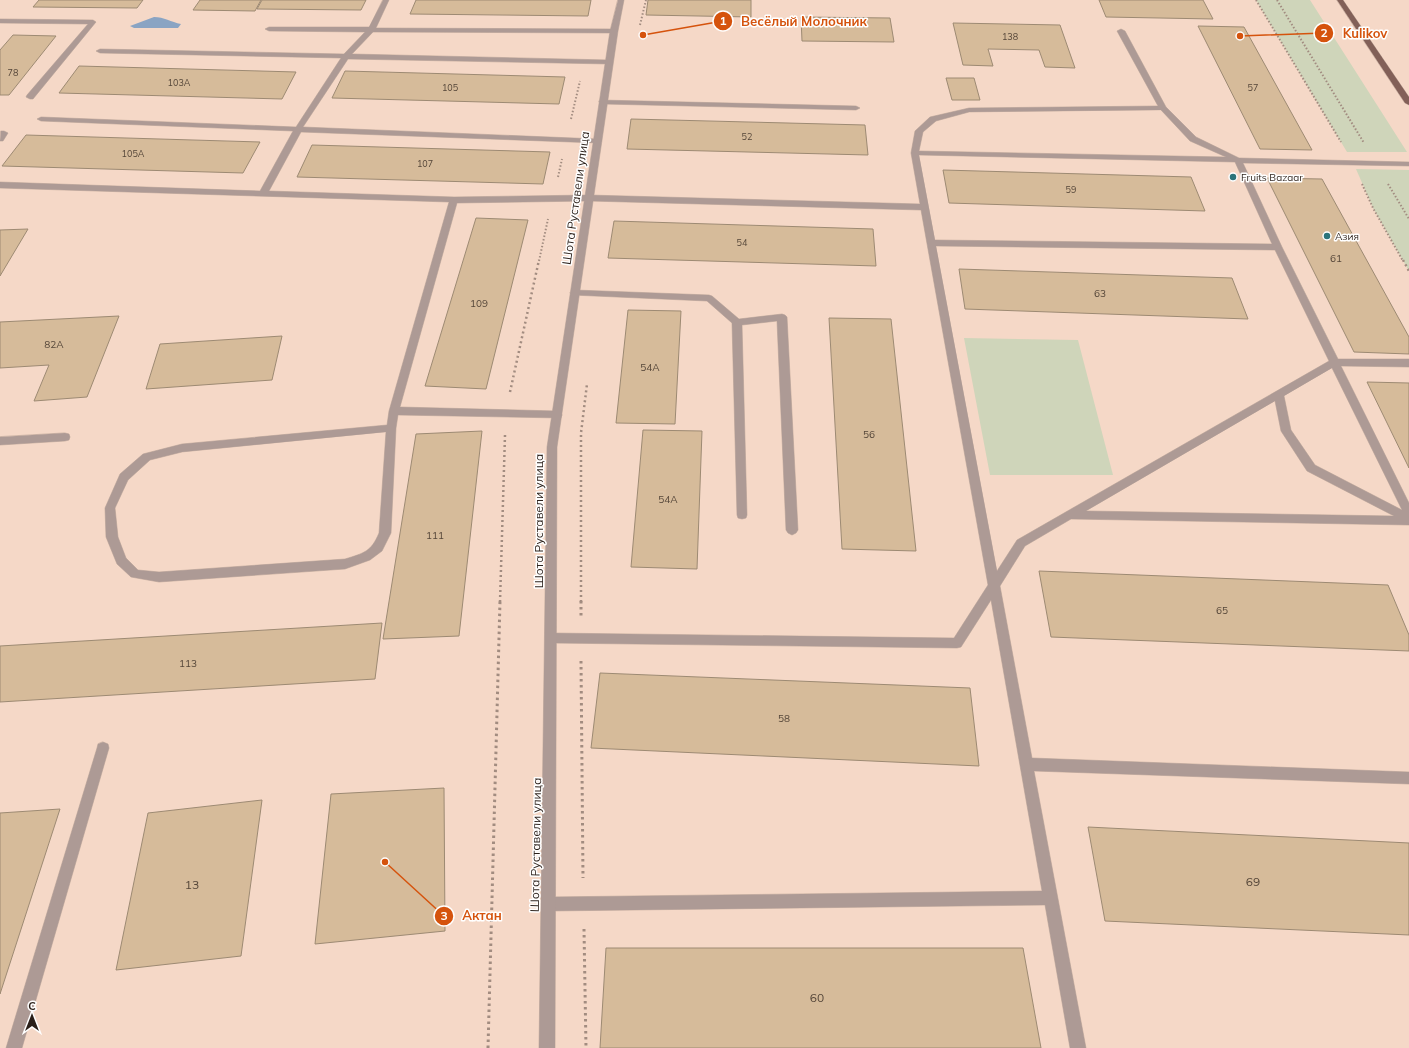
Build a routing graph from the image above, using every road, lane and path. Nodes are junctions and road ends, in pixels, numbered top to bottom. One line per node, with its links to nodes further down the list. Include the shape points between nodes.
1 (386, 0): 10 (street)
2 (621, 0): 11 (street, Шота Руставели улица)
3 (646, 0): 9 (path)
4 (1256, 0): 28 (path)
5 (1277, 0): 29 (path)
6 (1340, 0): 19 (main road)
7 (0, 21): 17 (street, via 93,22)
8 (269, 29): 10 (street)
9 (639, 29)
10 (371, 30): 11 (street); 14 (street)
11 (614, 31): 16 (street, Шота Руставели улица)
12 (1121, 31): 21 (street)
13 (100, 51): 14 (street)
14 (346, 56): 15 (street); 23 (street)
15 (585, 62): 16 (street); 24 (path)
16 (609, 62): 18 (street, Шота Руставели улица)
17 (30, 97)
18 (603, 102): 20 (street); 25 (street, Шота Руставели улица)
19 (1409, 103)
20 (856, 108)
21 (1163, 108): 26 (street, via 969,110 933,119 918,131); 27 (street, via 1193,139)
22 (41, 119): 23 (street)
23 (298, 129): 24 (street); 32 (street)
24 (566, 140): 25 (street); 33 (path)
25 (598, 141): 34 (street, Шота Руставели улица)
26 (914, 153): 27 (street); 36 (street)
27 (1238, 160): 28 (street); 39 (street)
28 (1353, 162): 29 (street); 40 (path, via 1373,208)
29 (1376, 163): 30 (street); 37 (path)
30 (1409, 164)
31 (0, 185): 32 (street)
32 (264, 194): 35 (street)
33 (553, 198): 34 (street); 35 (street); 48 (path)
34 (589, 198): 36 (street); 41 (street, Шота Руставели улица)
35 (454, 200): 47 (street)
36 (925, 208): 38 (street)
37 (1409, 219)
38 (931, 243): 39 (street); 58 (street)
39 (1278, 247): 43 (street)
40 (1409, 271)
41 (575, 293): 42 (street, via 710,298); 49 (street, Шота Руставели улица)
42 (736, 322): 54 (street); 57 (street, via 782,317)
43 (1335, 362): 44 (street); 46 (street); 53 (street)
44 (1409, 363)
45 (588, 379): 60 (path, via 581,433)
46 (1280, 394): 55 (street); 56 (street, via 1286,431 1311,468)
47 (394, 412): 48 (street); 50 (street)
48 (505, 414): 49 (street); 68 (path)
49 (557, 415): 59 (street, Шота Руставели улица, via 552,447)
50 (391, 428): 50 (street, via 384,533 378,548 366,558 345,564 159,577 134,574 121,561 112,537 110,508 124,477 147,457 182,448)
51 (65, 437): 52 (street)
52 (0, 441)
53 (1409, 514)
54 (742, 515)
55 (1071, 515): 56 (street); 58 (street, via 1021,543)
56 (1409, 520)
57 (792, 530)
58 (994, 586): 60 (street, via 957,643); 62 (street)
59 (551, 638): 60 (street); 65 (street, Шота Руставели улица)
60 (581, 639): 66 (path)
61 (103, 748): 67 (street)
62 (1026, 764): 63 (street); 64 (street)
63 (1409, 778)
64 (1051, 898): 66 (street); 71 (street)
65 (548, 904): 66 (street); 69 (street, Шота Руставели улица)
66 (583, 904): 70 (path)
67 (14, 1048)
68 (488, 1048)
69 (547, 1048)
70 (586, 1048)
71 (1078, 1048)

